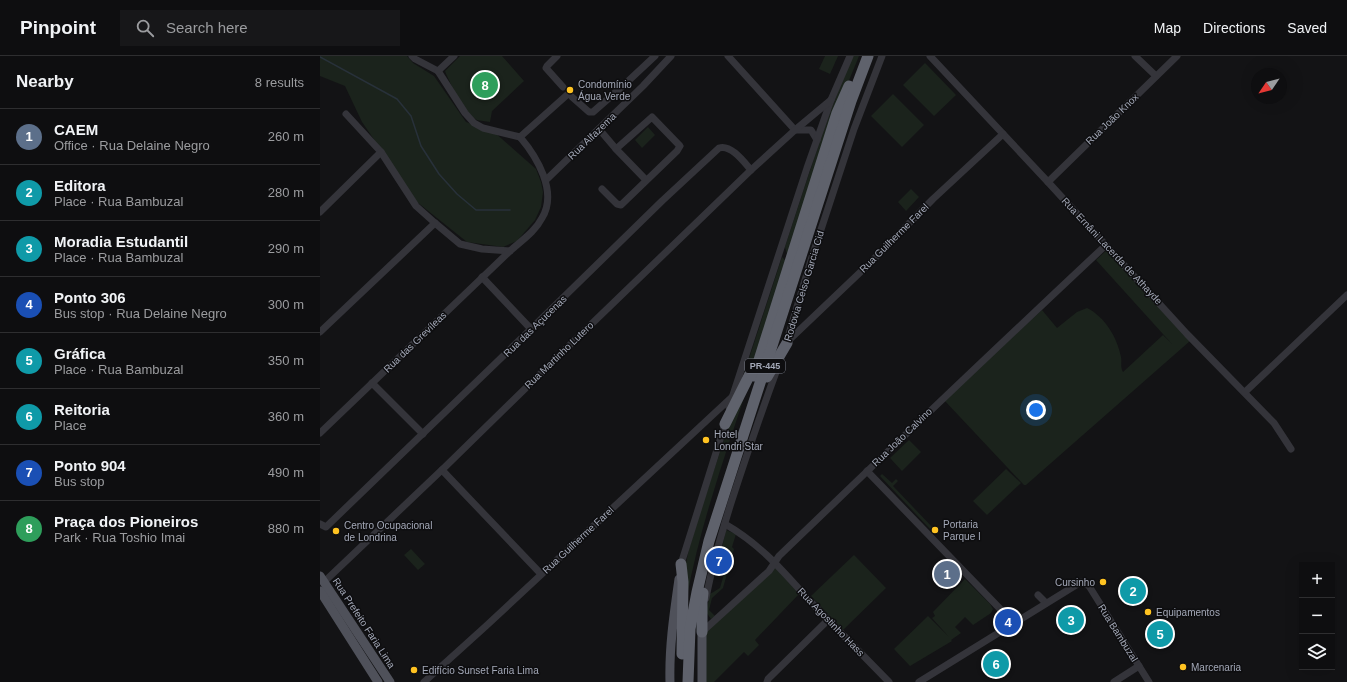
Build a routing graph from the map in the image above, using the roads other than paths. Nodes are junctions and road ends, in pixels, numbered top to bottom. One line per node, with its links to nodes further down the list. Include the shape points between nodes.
1 (412, 56): 14 (street)
2 (454, 56): 14 (street)
3 (557, 56): 16 (street, via 546,68)
4 (655, 56): 16 (street, via 593,112 589,112)
5 (672, 56): 19 (street, Rua Alfazema)
6 (728, 56): 20 (street)
7 (850, 56): 17 (street, PR-445)
8 (861, 56): 40 (highway, Rodovia Celso Garcia Cid / PR-445, via 837,114)
9 (868, 56): 44 (highway, Rodovia Celso Garcia Cid / PR-445, via 851,101)
10 (882, 56): 39 (street, Rodovia Celso Garcia Cid / PR-445, via 854,129)
11 (930, 56): 21 (street, Rua Ernâni Lacerda de Athayde)
12 (1135, 56): 15 (street)
13 (1177, 56): 15 (street, Rua João Knox)
14 (438, 71): 22 (street, via 474,123 483,128)
15 (1156, 76): 29 (street, Rua João Knox)
16 (567, 92): 22 (street)
17 (831, 100): 20 (street, Rua Martinho Lutero); 23 (street, PR-445)
18 (346, 114): 25 (street)
19 (599, 129): 24 (street); 27 (street, Rua Alfazema)
20 (795, 130): 23 (street, via 811,130); 26 (street, Rua Martinho Lutero)
21 (1003, 134): 29 (street, Rua Ernâni Lacerda de Athayde); 39 (street, Rua Guilherme Farel)
22 (520, 137): 27 (street, via 529,147)
23 (817, 140): 43 (street, PR-445)
24 (616, 150): 28 (street); 28 (street, via 649,118 656,120 680,147)
25 (381, 152): 31 (street); 32 (street, via 416,206)
26 (751, 170): 37 (street, Rua das Açucenas, via 731,150 719,148); 49 (street, Rua Martinho Lutero)
27 (546, 180): 34 (street, Rua das Grevíleas, via 547,203 543,218 530,234)
28 (646, 180): 30 (street, via 621,205)
29 (1048, 182): 33 (street, Rua Ernâni Lacerda de Athayde)
30 (602, 189)
31 (320, 212)
32 (435, 223): 34 (street, via 460,244 482,249); 38 (street)
33 (1106, 245): 42 (street, Rua Ernâni Lacerda de Athayde); 50 (street, Rua João Calvino)
34 (510, 250): 35 (street, Rua das Grevíleas)
35 (482, 277): 37 (street); 41 (street, Rua das Grevíleas)
36 (1347, 296): 42 (street)
37 (531, 329): 47 (street, Rua das Açucenas)
38 (320, 332)
39 (787, 343): 44 (highway); 52 (street, Rodovia Celso Garcia Cid / PR-445)
40 (762, 351): 45 (highway); 64 (highway, Rodovia Celso Garcia Cid / PR-445, via 711,512 695,572)
41 (372, 383): 46 (street, Rua das Grevíleas); 47 (street)
42 (1244, 392): 48 (street, Rua Ernâni Lacerda de Athayde, via 1274,423)
43 (732, 397): 45 (street, PR-445); 56 (street, Rua Guilherme Farel)
44 (755, 398): 53 (highway, Rodovia Celso Garcia Cid / PR-445)
45 (725, 424): 55 (street, PR-445)
46 (320, 433)
47 (422, 434): 51 (street, Rua das Açucenas, via 326,527)
48 (1291, 449)
49 (442, 470): 56 (street); 57 (street, Rua Martinho Lutero)
50 (867, 471): 54 (street, Rua João Calvino); 61 (street)
51 (320, 524)
52 (725, 524): 54 (street, Rua Agostinho Hass); 63 (street, Rodovia Celso Garcia Cid / PR-445, via 708,590)
53 (709, 541): 63 (highway, via 702,602); 71 (highway, Rodovia Celso Garcia Cid / PR-445, via 690,629)
54 (775, 562): 62 (street, Rua Agostinho Hass); 63 (street, Rua João Calvino, via 769,571)
55 (681, 564): 64 (highway); 69 (main road, PR-445, via 672,628)
56 (542, 574): 68 (street, Rua Guilherme Farel)
57 (322, 579): 67 (main road, Rua Prefeito Faria Lima)
58 (320, 591): 66 (main road, Rua Prefeito Faria Lima)
59 (1038, 595): 60 (street)
60 (1046, 603): 65 (street, Rua Bambuzal, via 1081,582 1086,584); 75 (street)
61 (1006, 615)
62 (828, 620): 73 (street); 74 (street, Rua Agostinho Hass)
63 (702, 632): 72 (main road, Rodovia Celso Garcia Cid / PR-445)
64 (682, 654): 70 (highway, Rodovia Celso Garcia Cid / PR-445)
65 (1139, 666): 76 (street); 77 (street, Rua Bambuzal)
66 (378, 682)
67 (390, 682)
68 (424, 682)
69 (670, 682)
70 (681, 682)
71 (688, 682)
72 (702, 682)
73 (767, 682)
74 (889, 682)
75 (919, 682)
76 (1114, 682)
77 (1149, 682)

